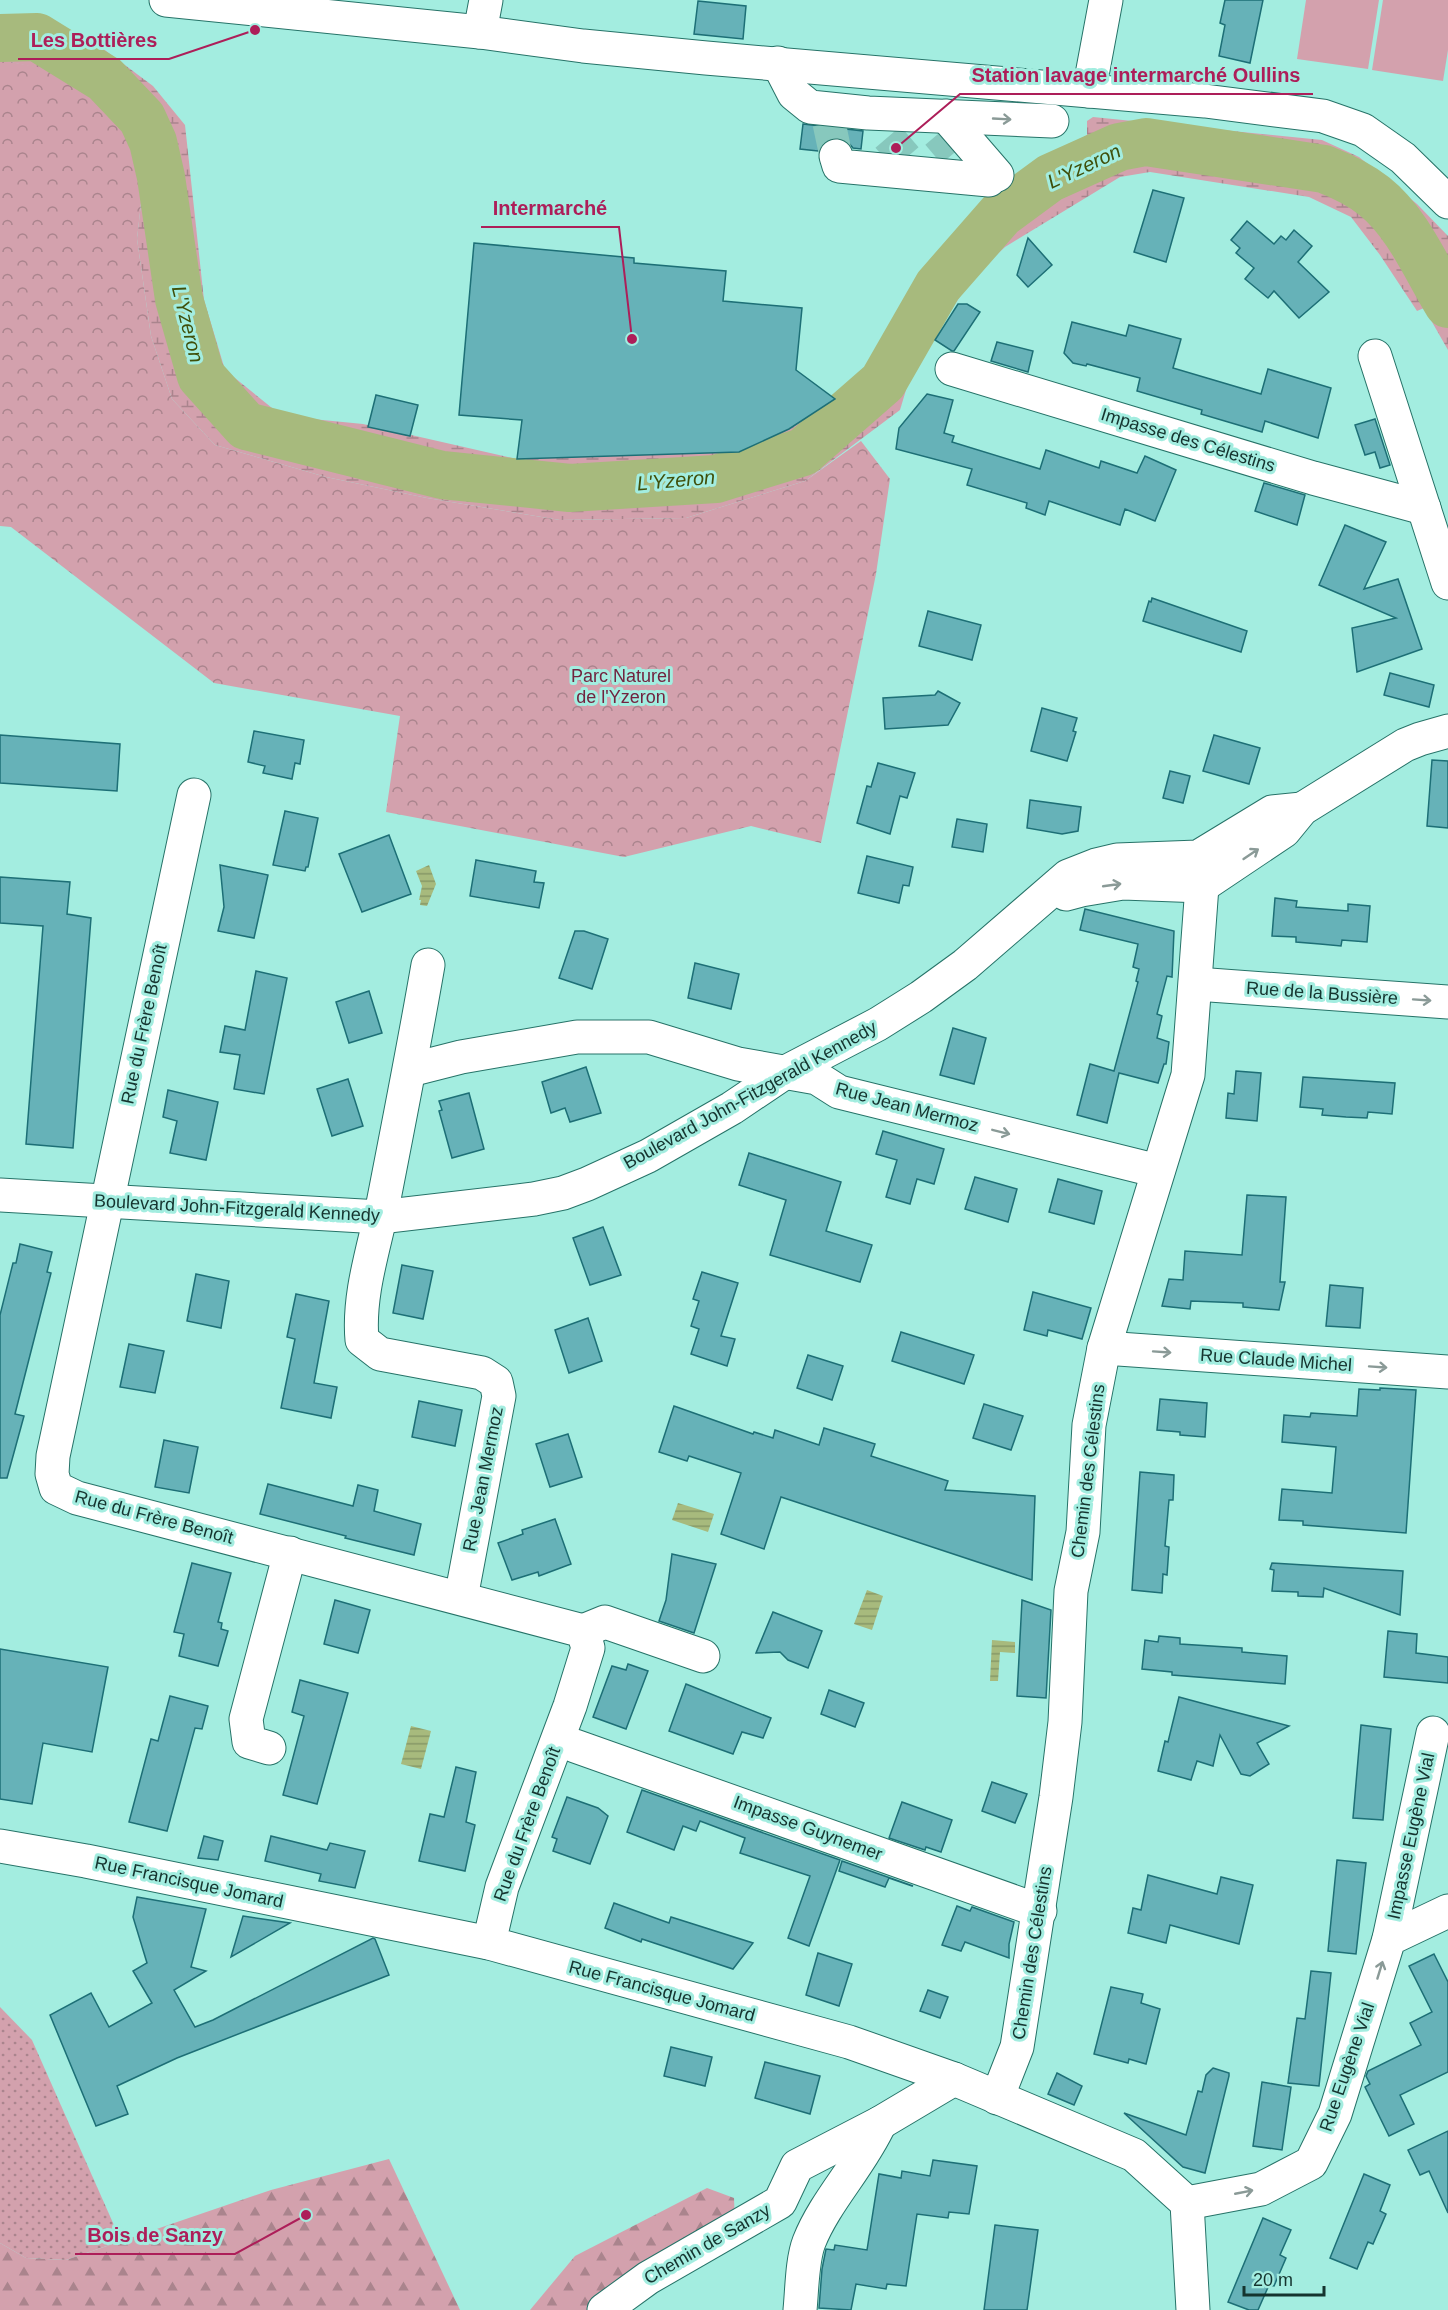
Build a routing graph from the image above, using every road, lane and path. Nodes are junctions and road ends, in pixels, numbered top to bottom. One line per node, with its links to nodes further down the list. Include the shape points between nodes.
1 (166, 0): 4 (street)
2 (486, 0): 4 (street)
3 (1106, 0): 6 (street)
4 (480, 32): 5 (street, via 594,47)
5 (778, 63): 6 (street); 8 (street, via 794,94 810,107 827,116)
6 (1089, 91): 10 (street, via 1323,116 1363,130 1404,158)
7 (1052, 121): 8 (street, one-way to 7)
8 (933, 148): 9 (street, via 839,166)
9 (836, 156)
10 (1448, 199)
11 (1375, 356): 13 (street)
12 (952, 369): 13 (street, Impasse des Célestins)
13 (1424, 508): 14 (street)
14 (1448, 583)
15 (1448, 731): 17 (street, via 1405,745 1302,809 1284,831)
16 (194, 795): 25 (street, Rue du Frère Benoît)
17 (1200, 871): 19 (street, Chemin des Célestins); 22 (street, Boulevard John-Fitzgerald Kennedy, via 1081,890 1035,903 965,965 921,997)
18 (428, 965): 21 (street, Rue Jean Mermoz)
19 (1196, 984): 20 (street, Rue de la Bussière, one-way to 20); 23 (street, Chemin des Célestins, via 1188,1075)
20 (1448, 1002)
21 (410, 1070): 22 (street, Rue Jean Mermoz, via 460,1057 577,1037 649,1037 738,1064); 26 (street, Rue Jean Mermoz)
22 (784, 1073): 23 (street, Rue Jean Mermoz, one-way to 23, via 817,1078 839,1092); 26 (street, Boulevard John-Fitzgerald Kennedy, via 648,1156 563,1193)
23 (1158, 1171): 27 (street, Chemin des Célestins)
24 (0, 1195): 25 (street, Boulevard John-Fitzgerald Kennedy)
25 (106, 1201): 26 (street, Boulevard John-Fitzgerald Kennedy); 29 (street, Rue du Frère Benoît, via 53,1456 56,1488 77,1498)
26 (380, 1218): 30 (street, Rue Jean Mermoz, via 360,1322 362,1340 380,1354 482,1373 496,1382 499,1396)
27 (1104, 1348): 28 (street, Rue Claude Michel, one-way to 28); 37 (street, Chemin des Célestins, via 1089,1425 1083,1532 1071,1591 1065,1722)
28 (1448, 1372)
29 (290, 1553): 30 (street, Rue du Frère Benoît); 35 (street, via 246,1719 249,1742)
30 (461, 1598): 31 (street, Rue du Frère Benoît)
31 (584, 1631): 32 (street, via 605,1622); 40 (street, Rue du Frère Benoît, via 588,1648 502,1887)
32 (703, 1656)
33 (1433, 1733): 39 (street, Impasse Eugène Vial)
34 (575, 1746): 37 (street, Impasse Guynemer)
35 (269, 1748)
36 (0, 1846): 40 (street, Rue Francisque Jomard)
37 (1040, 1911): 42 (street, Chemin des Célestins, via 1017,2047)
38 (1448, 1911): 39 (street)
39 (1389, 1939): 44 (street, Rue Eugène Vial, one-way to 39, via 1261,2189 1311,2163 1335,2114)
40 (489, 1943): 41 (street, Rue Francisque Jomard, via 849,2042)
41 (954, 2079): 42 (street, Rue Francisque Jomard); 43 (street, Chemin de Sanzy)
42 (997, 2098): 44 (street, Rue Francisque Jomard, via 1134,2155)
43 (880, 2123): 45 (street, Chemin de Sanzy, via 797,2166 780,2202 648,2278); 46 (street, via 870,2146 808,2244)
44 (1187, 2203): 47 (street)
45 (603, 2310)
46 (800, 2310)
47 (1194, 2310)

